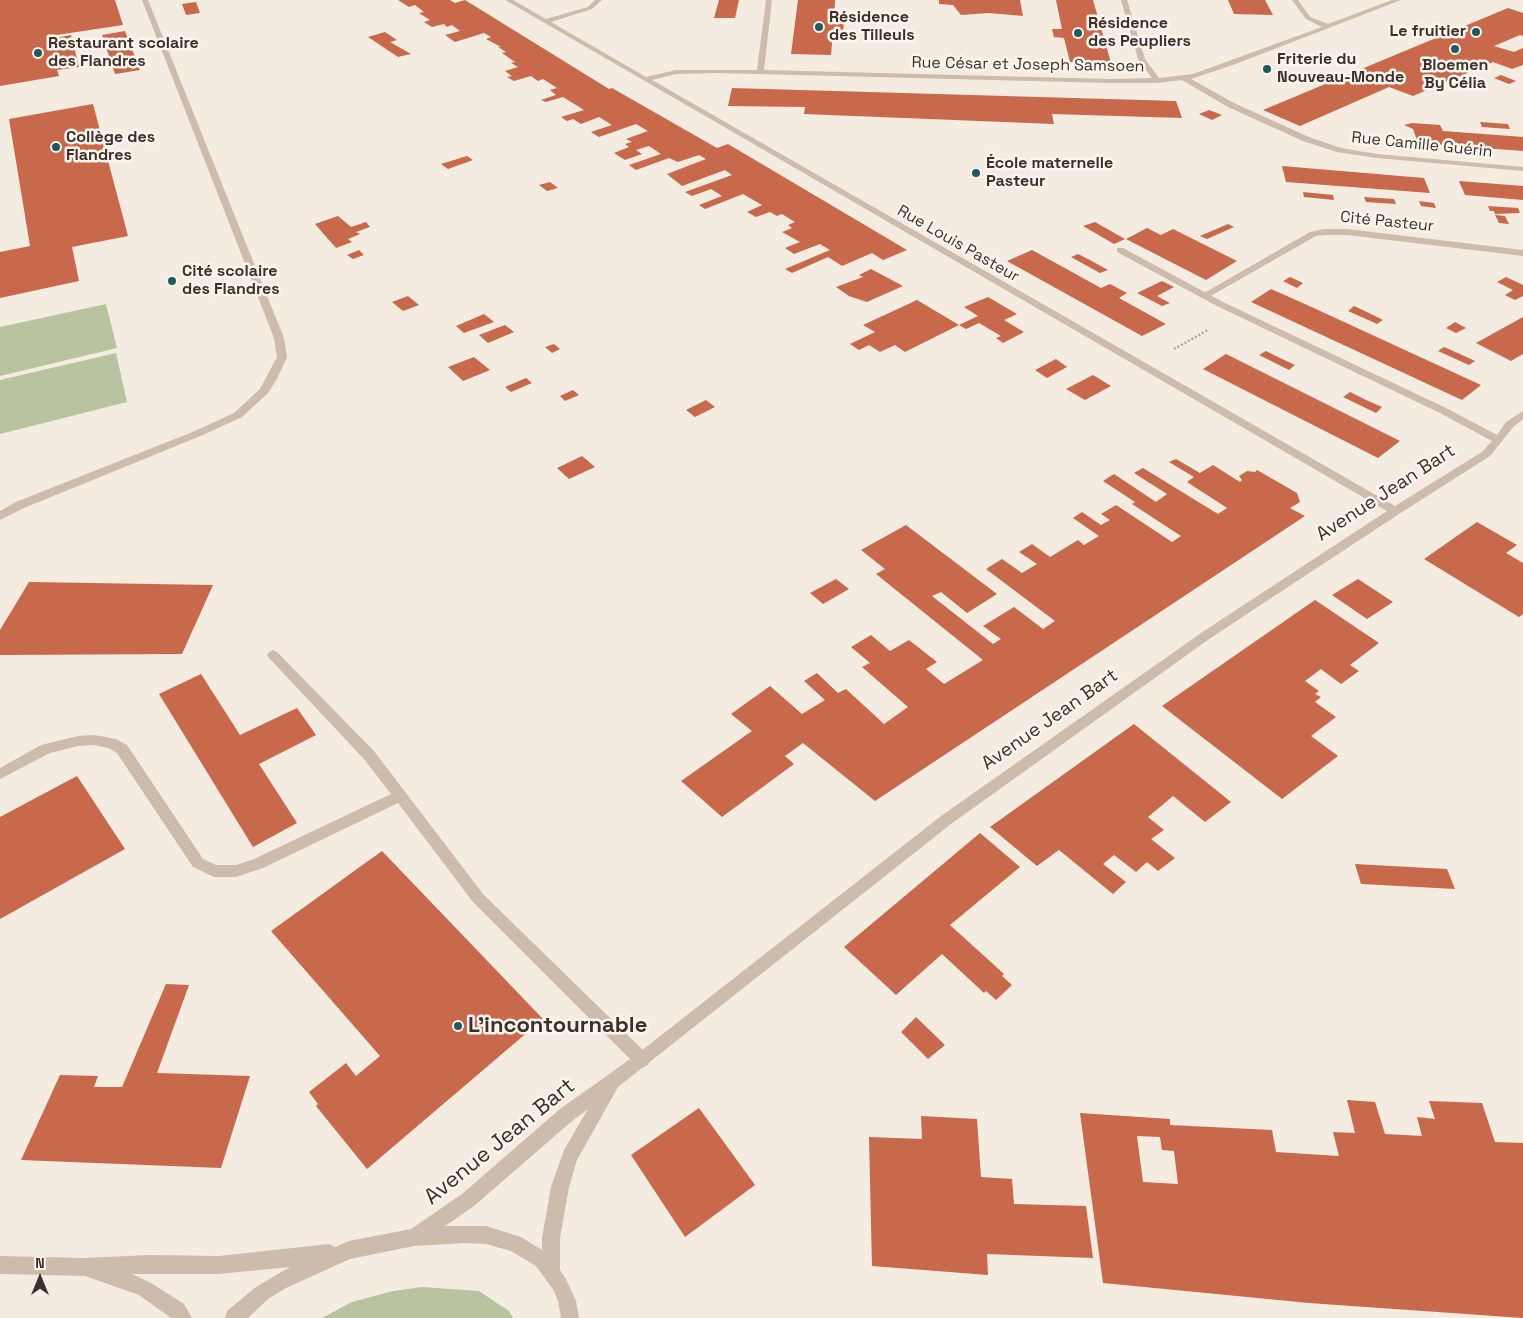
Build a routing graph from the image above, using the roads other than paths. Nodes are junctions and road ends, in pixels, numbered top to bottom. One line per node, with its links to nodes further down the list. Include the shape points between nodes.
1 (145, 0): 21 (street, via 278,338 282,356 264,391 238,414)
2 (508, 0): 8 (street, Rue Louis Pasteur)
3 (599, 0): 8 (street, via 590,8)
4 (769, 0): 10 (street)
5 (1124, 0): 13 (street, via 1142,59)
6 (1295, 0): 9 (street, via 1308,18)
7 (1398, 0): 9 (street, Rue César et Joseph Samsoen)
8 (545, 22): 12 (street, Rue Louis Pasteur)
9 (1328, 27): 11 (street, Rue César et Joseph Samsoen)
10 (760, 72): 12 (street, Rue César et Joseph Samsoen, via 690,71); 13 (street, Rue César et Joseph Samsoen)
11 (1184, 78): 13 (street, Rue César et Joseph Samsoen); 14 (street, Rue Camille Guérin, via 1231,105 1306,139 1340,150)
12 (645, 80): 20 (street, Rue Louis Pasteur)
13 (1158, 81)
14 (1523, 169)
15 (1120, 250): 17 (street)
16 (1523, 253): 17 (street, Cité Pasteur, via 1324,232 1314,234)
17 (1204, 296): 19 (street)
18 (1523, 414): 19 (street, Avenue Jean Bart, via 1510,424)
19 (1500, 440): 20 (street, Avenue Jean Bart, via 1486,454)
20 (1395, 511): 25 (street, Avenue Jean Bart, via 1208,634 946,820)
21 (0, 516)
22 (273, 655): 24 (street, via 369,755)
23 (0, 774): 24 (street, via 61,744 78,740 111,742 122,749 198,863 214,872 236,872 258,864)
24 (400, 795): 25 (street, via 478,898)
25 (642, 1060): 26 (street, Avenue Jean Bart)
26 (613, 1082): 27 (street, Avenue Jean Bart, via 566,1115 468,1200); 31 (street, Avenue Jean Bart, via 570,1156 560,1187 551,1238)
27 (414, 1237): 28 (street); 31 (street, via 486,1235 529,1250)
28 (349, 1250): 30 (street, via 244,1264); 33 (street, via 280,1282)
29 (0, 1264): 30 (street)
30 (84, 1267): 32 (street, via 130,1282)
31 (551, 1271): 34 (street, via 567,1301)
32 (183, 1318)
33 (234, 1318)
34 (570, 1318)

